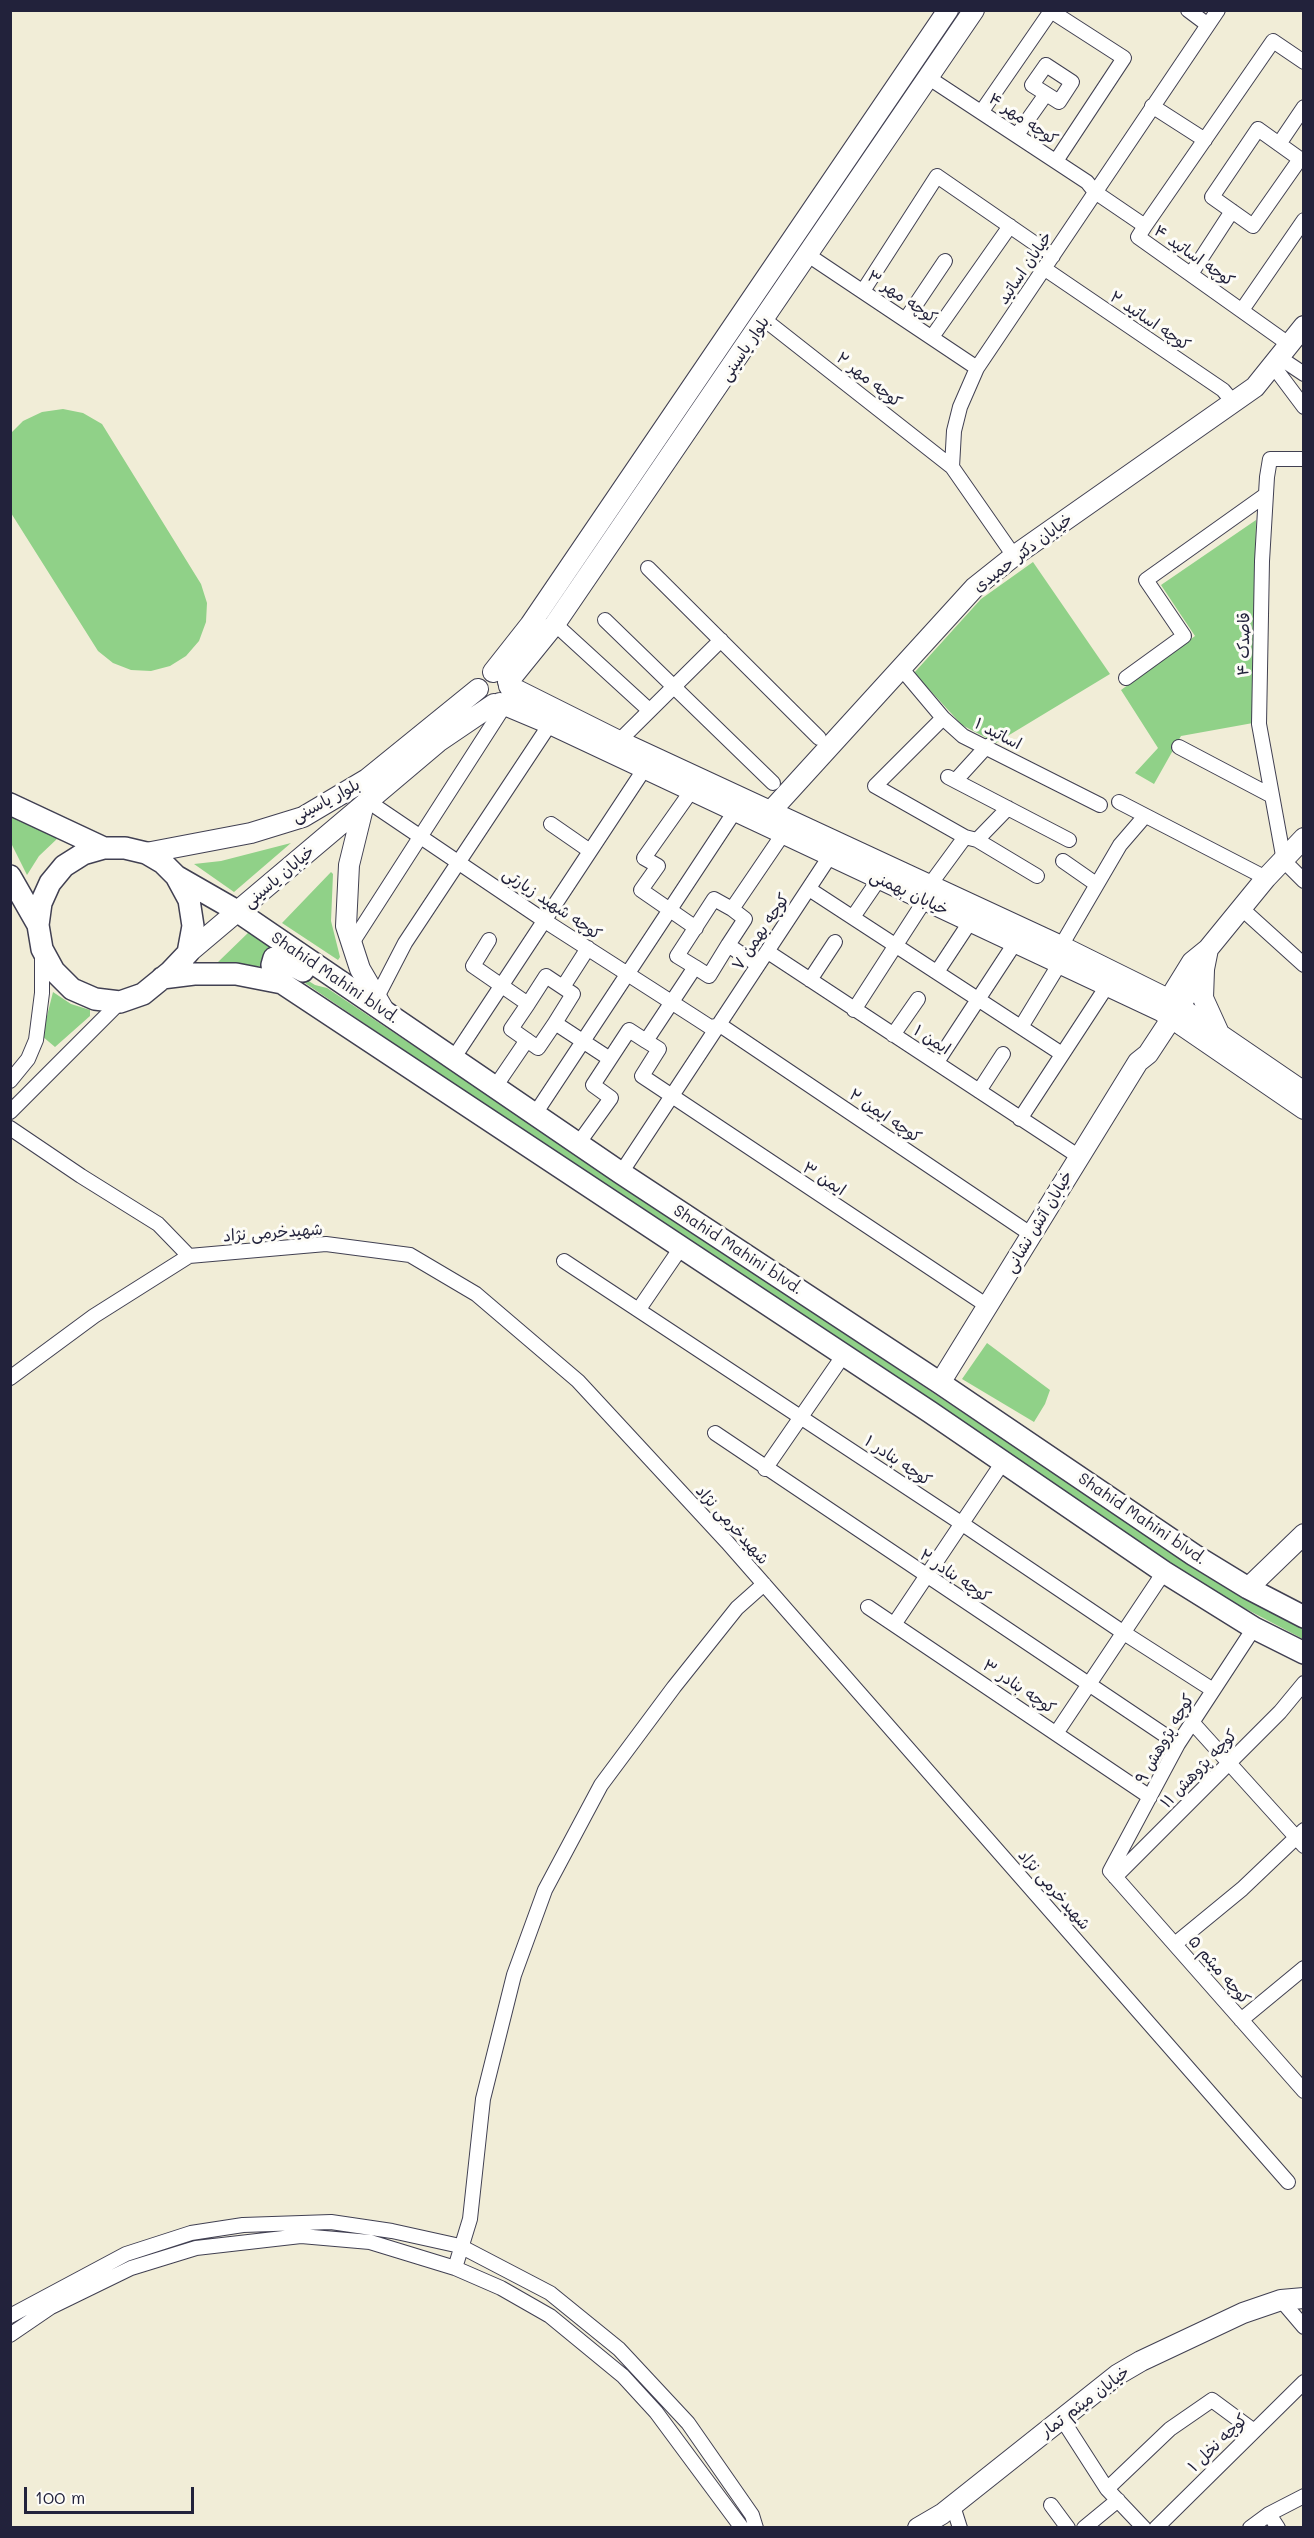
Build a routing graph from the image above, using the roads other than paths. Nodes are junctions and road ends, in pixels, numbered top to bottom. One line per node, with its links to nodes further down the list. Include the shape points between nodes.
1 (948, 10): 48 (street, بلوار یاسینی, via 530,625)
2 (974, 10): 7 (street, بلوار یاسینی)
3 (1188, 10): 5 (street)
4 (1218, 10): 5 (street, خیابان اساتید)
5 (1208, 25): 9 (street, خیابان اساتید)
6 (1304, 62): 13 (street, via 1273,41)
7 (929, 78): 11 (street, کوچه مهر ۴); 21 (street, بلوار یاسینی)
8 (1046, 94): 12 (street)
9 (1152, 106): 13 (street); 16 (street, خیابان اساتید)
10 (1304, 107): 14 (street)
11 (982, 111): 12 (street, کوچه مهر ۴); 15 (street, via 1051,11 1124,58)
12 (1017, 135): 15 (street, کوچه مهر ۴)
13 (1205, 140): 20 (street)
14 (1279, 144): 17 (street, via 1300,159 1254,226); 17 (street, via 1257,129 1212,197)
15 (1056, 161): 16 (street, کوچه مهر ۴)
16 (1095, 192): 20 (street, کوچه اساتید ۴); 22 (street, خیابان اساتید)
17 (1233, 211): 25 (street)
18 (1304, 220): 27 (street)
19 (1010, 226): 22 (street); 26 (street, via 937,176); 31 (street)
20 (1145, 226): 25 (street, کوچه اساتید ۴, via 1138,237)
21 (808, 255): 26 (street, کوچه مهر ۳); 29 (street, بلوار یاسینی)
22 (1053, 256): 24 (street, خیابان اساتید)
23 (945, 261): 28 (street)
24 (1045, 269): 33 (street, خیابان اساتید); 35 (street, کوچه اساتید ۲, via 1223,390)
25 (1191, 274): 27 (street, کوچه اساتید ۴)
26 (862, 291): 28 (street, کوچه مهر ۳)
27 (1242, 310): 32 (street, کوچه اساتید ۴)
28 (906, 319): 31 (street, کوچه مهر ۳)
29 (765, 320): 38 (street, کوچه مهر ۲); 43 (street, بلوار یاسینی)
30 (1303, 328): 32 (street, خیابان دکتر حمیدی)
31 (932, 337): 33 (street, کوچه مهر ۳)
32 (1281, 357): 34 (street); 35 (street, خیابان دکتر حمیدی, via 1255,387); 36 (street)
33 (977, 368): 38 (street, خیابان اساتید, via 960,407)
34 (1304, 374)
35 (1234, 403): 40 (street, خیابان دکتر حمیدی)
36 (1304, 407)
37 (1304, 459): 39 (street, قاصدک ۴, via 1270,459)
38 (952, 466): 40 (street)
39 (1264, 496): 46 (street, via 1146,580 1184,636); 59 (street, قاصدک ۴, via 1259,724)
40 (1014, 556): 45 (street, خیابان دکتر حمیدی, via 975,587)
41 (648, 568): 44 (street)
42 (605, 620): 47 (street)
43 (555, 624): 48 (street, بلوار یاسینی); 49 (street)
44 (721, 640): 47 (street); 52 (street)
45 (901, 668): 50 (street, اساتید ۱); 66 (street, خیابان دکتر حمیدی)
46 (1126, 678)
47 (673, 687): 49 (street); 57 (street)
48 (502, 692): 51 (street, خیابان بهمنی); 53 (street, خیابان بهمنی); 62 (street, بلوار یاسینی); 70 (street); 76 (street, بلوار یاسینی, via 485,701 478,689 367,779 303,817 251,833)
49 (650, 710): 53 (street)
50 (943, 718): 54 (street, اساتید ۱, via 963,736); 71 (street, via 875,786)
51 (550, 724): 56 (street, خیابان بهمنی); 78 (street)
52 (819, 738)
53 (619, 741): 66 (street, خیابان بهمنی)
54 (987, 746): 63 (street, اساتید ۱); 64 (street, via 952,778)
55 (1179, 747): 59 (street)
56 (645, 768): 58 (street, خیابان بهمنی); 75 (street)
57 (773, 783)
58 (692, 790): 65 (street, خیابان بهمنی); 93 (street, via 644,858 658,866 641,890)
59 (1272, 796): 80 (street, قاصدک ۴)
60 (1119, 802): 67 (street)
61 (10, 804): 74 (main road)
62 (366, 805): 70 (street, کوچه شهید زیارتی); 92 (street, خیابان یاسینی); 101 (street, via 349,865 346,926)
63 (1100, 805)
64 (1008, 808): 71 (street); 73 (street)
65 (735, 812): 69 (street, خیابان بهمنی); 93 (street)
66 (770, 812): 89 (street, خیابان بهمنی)
67 (1145, 816): 84 (street); 87 (street, via 1120,845)
68 (551, 824): 75 (street)
69 (783, 834): 77 (street, خیابان بهمنی); 91 (street)
70 (422, 837): 78 (street, کوچه شهید زیارتی); 101 (street)
71 (971, 838): 83 (street); 89 (street)
72 (1304, 838): 80 (street)
73 (1069, 840)
74 (104, 848): 76 (main road); 97 (main road, via 83,854 64,866 41,903)
75 (590, 851): 95 (street)
76 (146, 854): 82 (main road)
77 (830, 856): 85 (street, خیابان بهمنی); 88 (street, کوچه بهمن ۷)
78 (458, 861): 95 (street, کوچه شهید زیارتی); 129 (street, via 405,943)
79 (1063, 861): 87 (street)
80 (1284, 861): 84 (street); 86 (street)
81 (10, 876): 97 (main road)
82 (176, 876): 92 (main road, Shahid Mahini blvd.); 109 (main road, via 189,900 194,927)
83 (1037, 876)
84 (1266, 878): 90 (street)
85 (879, 879): 89 (street, خیابان بهمنی); 94 (street)
86 (1304, 881)
87 (1096, 884): 110 (street)
88 (809, 889): 94 (street); 108 (street, کوچه بهمن ۷)
89 (927, 893): 96 (street, خیابان بهمنی); 104 (street); 110 (street, خیابان بهمنی)
90 (1241, 908): 107 (street); 112 (street)
91 (732, 909): 98 (street, via 714,898); 103 (street, via 745,919)
92 (237, 911): 109 (street, خیابان یاسینی); 119 (main road, Shahid Mahini blvd.)
93 (671, 911): 98 (street); 116 (street)
94 (853, 917): 104 (street)
95 (545, 921): 105 (street, کوچه شهید زیارتی); 121 (street)
96 (970, 922): 102 (street, خیابان بهمنی); 115 (street)
97 (38, 925): 106 (main road)
98 (696, 928): 113 (street, via 677,956)
99 (489, 940): 121 (street, via 472,966)
100 (835, 942): 118 (street)
101 (352, 943): 129 (street, via 360,969)
102 (1015, 943): 110 (street, خیابان بهمنی); 124 (street)
103 (728, 945): 111 (street); 113 (street, via 709,976)
104 (896, 945): 115 (street); 131 (street)
105 (588, 948): 116 (street, کوچه شهید زیارتی); 123 (street)
106 (42, 949): 126 (main road, via 54,971 72,988 95,999); 145 (street, via 36,1040 28,1059)
107 (1208, 949): 114 (street); 130 (street, via 1192,962)
108 (768, 952): 111 (street, کوچه بهمن ۷); 118 (street, ایمن ۱)
109 (188, 953): 117 (main road)
110 (1060, 955): 122 (street, خیابان بهمنی); 130 (street, خیابان بهمنی); 134 (street)
111 (758, 965): 133 (street, کوچه بهمن ۷)
112 (1304, 965)
113 (694, 967): 127 (street)
114 (1204, 969): 130 (street); 135 (street, via 1203,998)
115 (937, 972): 124 (street)
116 (629, 974): 127 (street, کوچه شهید زیارتی); 139 (street)
117 (162, 978): 120 (main road, Shahid Mahini blvd., via 236,974); 126 (main road, via 143,994)
118 (810, 980): 131 (street, ایمن ۱)
119 (338, 981): 120 (main road, via 319,980 274,958 272,965); 129 (main road, Shahid Mahini blvd.)
120 (282, 983): 159 (main road, Shahid Mahini blvd.)
121 (502, 986): 128 (street); 142 (street)
122 (1107, 986): 130 (street, خیابان بهمنی); 141 (street)
123 (568, 991): 128 (street, via 546,976); 132 (street)
124 (978, 998): 134 (street); 144 (street)
125 (918, 999): 136 (street)
126 (120, 1002): 151 (street)
127 (671, 1002): 133 (street, کوچه شهید زیارتی, via 710,1027); 138 (street)
128 (528, 1004): 137 (street, via 511,1029)
129 (381, 1005): 142 (main road, Shahid Mahini blvd.)
130 (1170, 1008): 135 (street, خیابان بهمنی); 150 (street, خیابان بهمنی); 156 (street, خیابان آتش نشانی, via 1148,1054 1138,1062)
131 (854, 1010): 136 (street, ایمن ۱)
132 (555, 1023): 137 (street, via 538,1048); 139 (street)
133 (720, 1026): 149 (street, کوچه بهمن ۷); 158 (street, کوچه ایمن ۲)
134 (1022, 1027): 141 (street)
135 (1219, 1033): 148 (street, خیابان بهمنی)
136 (893, 1035): 144 (street, ایمن ۱)
137 (527, 1040): 146 (street)
138 (646, 1041): 143 (street, via 629,1030); 149 (street, ایمن ۳, via 659,1049 642,1076)
139 (584, 1042): 143 (street); 152 (street)
140 (1003, 1054): 147 (street)
141 (1062, 1054): 153 (street)
142 (453, 1059): 146 (main road, Shahid Mahini blvd.)
143 (610, 1059): 155 (street, via 593,1085 611,1098)
144 (937, 1062): 147 (street, ایمن ۱)
145 (10, 1081)
146 (495, 1087): 152 (main road, Shahid Mahini blvd.)
147 (979, 1091): 153 (street, ایمن ۱)
148 (1304, 1092)
149 (672, 1098): 157 (street, کوچه بهمن ۷); 162 (street, ایمن ۳)
150 (1304, 1109)
151 (10, 1112)
152 (535, 1114): 155 (main road, Shahid Mahini blvd.)
153 (1020, 1119): 156 (street, ایمن ۱)
154 (10, 1128): 160 (street, via 158,1224)
155 (578, 1144): 157 (main road, Shahid Mahini blvd.)
156 (1078, 1156): 158 (street, خیابان آتش نشانی)
157 (621, 1173): 166 (main road, Shahid Mahini blvd.)
158 (1032, 1235): 162 (street, خیابان آتش نشانی)
159 (680, 1249): 163 (street); 164 (main road, Shahid Mahini blvd.)
160 (189, 1256): 165 (street, شهیدخرمی نژاد, via 94,1316); 175 (street, شهیدخرمی نژاد, via 326,1244 410,1255 476,1294 578,1381)
161 (564, 1261): 163 (street, کوچه بنادر ۱)
162 (988, 1307): 166 (street, خیابان آتش نشانی)
163 (639, 1309): 167 (street, کوچه بنادر ۱)
164 (843, 1356): 167 (street); 169 (main road, Shahid Mahini blvd.)
165 (10, 1378)
166 (940, 1383): 176 (main road, Shahid Mahini blvd.)
167 (801, 1416): 170 (street); 171 (street, کوچه بنادر ۱)
168 (715, 1433): 170 (street, کوچه بنادر ۲)
169 (1003, 1462): 171 (street); 173 (main road, Shahid Mahini blvd.)
170 (765, 1469): 174 (street, کوچه بنادر ۲)
171 (961, 1523): 174 (street); 181 (street, کوچه بنادر ۱)
172 (1304, 1534): 176 (street)
173 (1164, 1572): 180 (main road, Shahid Mahini blvd.); 181 (street)
174 (925, 1576): 179 (street); 184 (street, کوچه بنادر ۲)
175 (764, 1584): 197 (street, شهیدخرمی نژاد); 199 (street, via 737,1608 601,1785 545,1890 514,1975 483,2099 470,2219)
176 (1248, 1588): 178 (main road, Shahid Mahini blvd.)
177 (868, 1607): 179 (street, کوچه بنادر ۳)
178 (1304, 1617)
179 (895, 1623): 187 (street, کوچه بنادر ۳)
180 (1254, 1628): 182 (main road, Shahid Mahini blvd.); 185 (street, کوچه پژوهش ۹)
181 (1124, 1633): 184 (street); 185 (street, کوچه بنادر ۱)
182 (1304, 1653)
183 (1304, 1683): 189 (street, کوچه پژوهش ۱۱)
184 (1090, 1685): 187 (street); 188 (street, کوچه بنادر ۲)
185 (1213, 1690): 186 (street, کوچه پژوهش ۹)
186 (1192, 1722): 188 (street, کوچه پژوهش ۹); 189 (street)
187 (1057, 1732): 190 (street, کوچه بنادر ۳)
188 (1178, 1744): 190 (street, کوچه پژوهش ۹)
189 (1228, 1762): 191 (street); 192 (street, کوچه پژوهش ۱۱)
190 (1150, 1797): 192 (street, کوچه پژوهش ۹, via 1129,1833)
191 (1301, 1837): 193 (street)
192 (1113, 1874): 193 (street, کوچه میثم ۵)
193 (1174, 1944): 195 (street, کوچه میثم ۵)
194 (1304, 1968): 195 (street)
195 (1241, 2020): 196 (street, کوچه میثم ۵)
196 (1304, 2091)
197 (1288, 2182)
198 (191, 2233): 199 (street, via 243,2225 331,2222); 200 (street); 204 (street, via 126,2254)
199 (460, 2246): 201 (street); 218 (street, via 550,2293 619,2349 688,2423 752,2515)
200 (196, 2248): 201 (street, via 301,2236 370,2242); 205 (street, via 131,2268)
201 (455, 2268): 217 (street, via 550,2316 623,2376 656,2412)
202 (1304, 2298): 203 (street, خیابان میثم تمار)
203 (1281, 2300): 206 (street); 209 (street, خیابان میثم تمار, via 1216,2324 1141,2361)
204 (13, 2314): 205 (street)
205 (24, 2324): 207 (street)
206 (1304, 2327)
207 (10, 2335)
208 (1304, 2382): 210 (street, کوچه نخل ۱)
209 (1062, 2419): 211 (street); 215 (street, خیابان میثم تمار)
210 (1254, 2431): 211 (street, via 1212,2400 1170,2429); 224 (street, کوچه نخل ۱)
211 (1107, 2489): 213 (street)
212 (1304, 2496): 216 (street)
213 (1118, 2500): 222 (street); 223 (street)
214 (1051, 2505): 221 (street)
215 (953, 2506): 219 (street, خیابان میثم تمار); 220 (street)
216 (1269, 2514): 225 (street); 226 (street)
217 (742, 2528)
218 (756, 2528)
219 (918, 2528)
220 (960, 2528)
221 (1068, 2528)
222 (1084, 2528)
223 (1144, 2528)
224 (1156, 2528)
225 (1250, 2528)
226 (1278, 2528)

